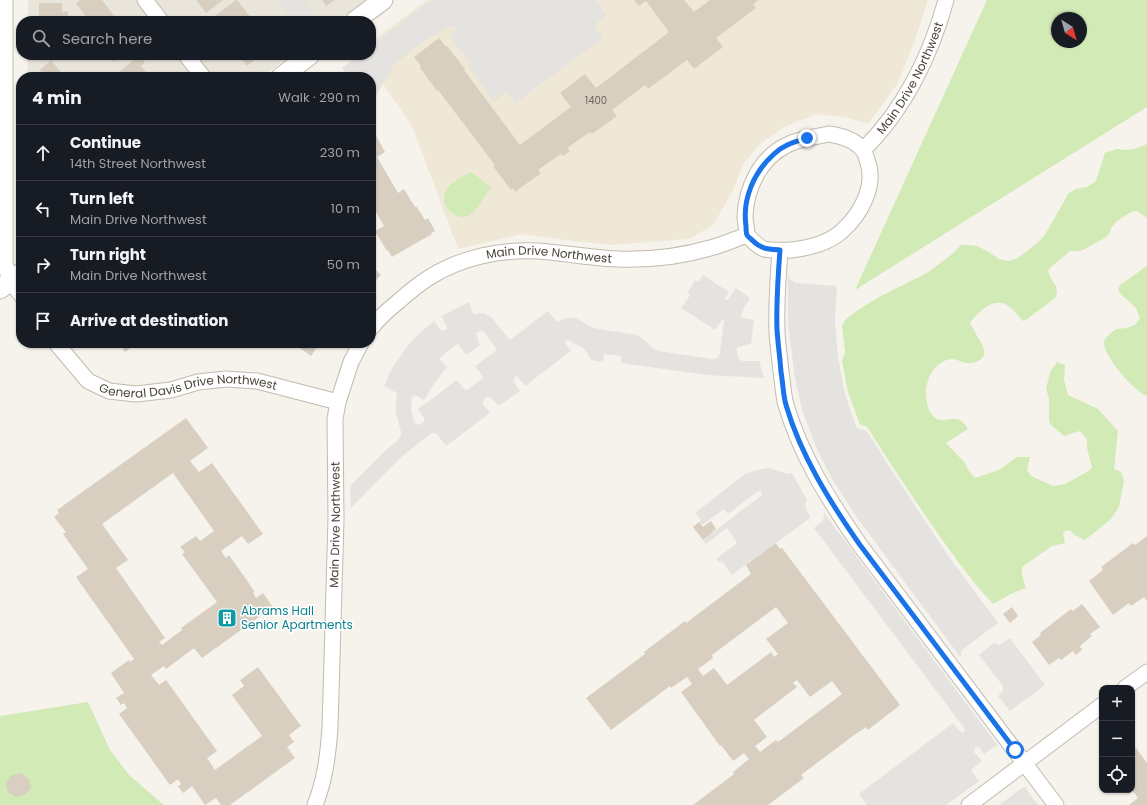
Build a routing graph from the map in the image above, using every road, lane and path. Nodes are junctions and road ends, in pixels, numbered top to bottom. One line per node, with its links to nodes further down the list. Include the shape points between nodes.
1 (5, 0): 11 (street)
2 (145, 0): 5 (street)
3 (383, 0): 6 (street)
4 (946, 0): 12 (street, Main Drive Northwest, via 931,45 916,77 888,123)
5 (157, 16)
6 (362, 16)
7 (190, 60): 9 (street)
8 (303, 60): 10 (street)
9 (199, 72)
10 (288, 72)
11 (2, 141): 15 (street, via 5,263)
12 (863, 150): 13 (street, via 848,139 829,134 807,138 774,153 759,169 752,182 745,218); 14 (street, via 869,165 870,184 853,220 841,232 826,241 812,246)
13 (747, 235): 14 (street, via 763,248); 16 (street, Main Drive Northwest, via 711,248 668,257 617,259 523,251 477,258 447,268 425,280)
14 (780, 250): 23 (street, via 777,295 778,352 786,404 808,461 860,545)
15 (13, 285)
16 (376, 321)
17 (60, 348): 19 (street, General Davis Drive Northwest, via 88,381 109,391 136,394 226,379 257,381)
18 (358, 348): 19 (street, Main Drive Northwest)
19 (338, 402): 24 (street, Main Drive Northwest, via 335,419 336,520 329,747 322,788)
20 (1147, 672): 21 (street)
21 (1129, 685)
22 (1099, 707): 23 (street)
23 (1025, 763): 25 (street); 26 (street)
24 (316, 805)
25 (969, 805)
26 (1056, 805)

